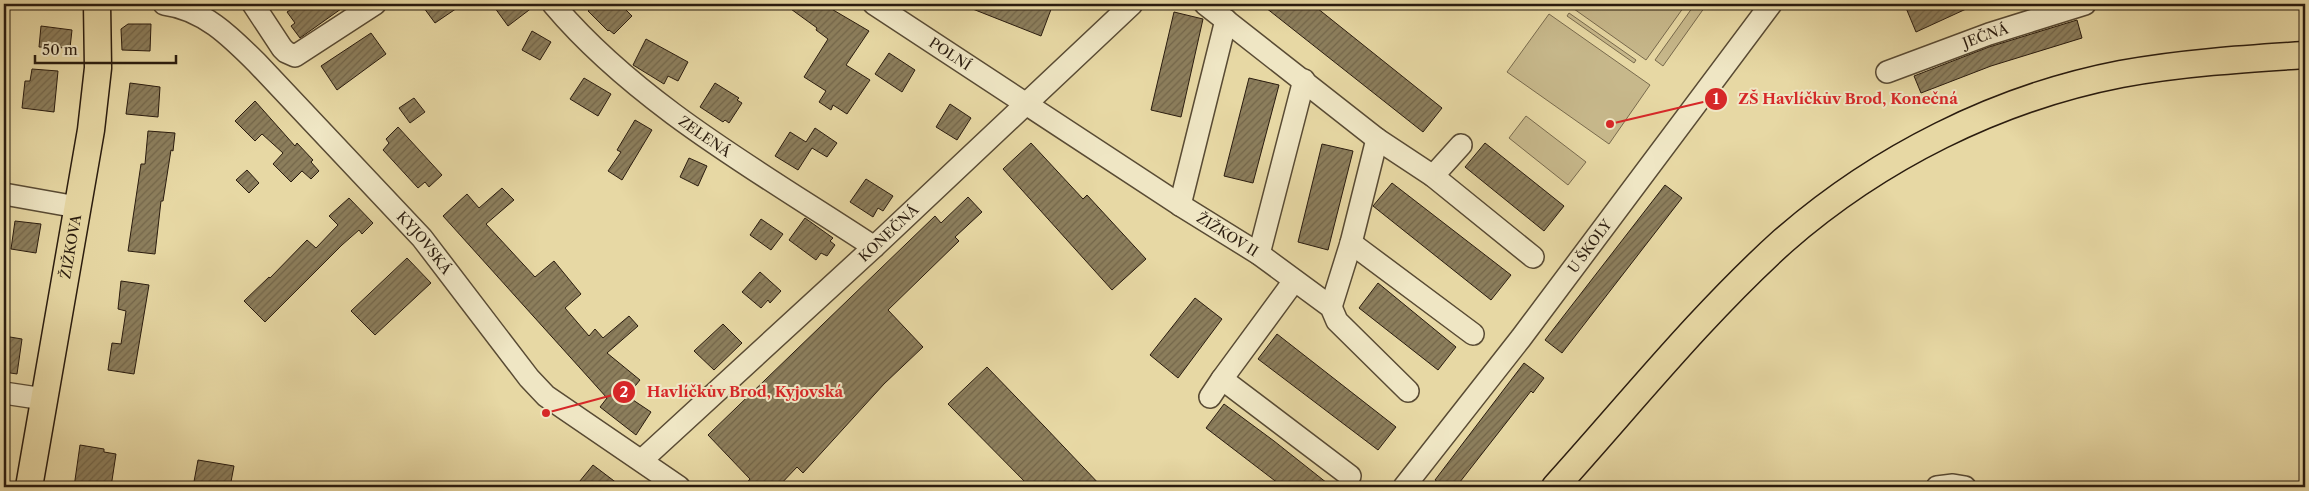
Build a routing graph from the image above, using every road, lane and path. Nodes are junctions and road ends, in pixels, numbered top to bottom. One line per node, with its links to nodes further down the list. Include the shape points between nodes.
1 (97, 4): 21 (main road, ŽIŽKOVA, via 98,68)
2 (164, 4): 34 (street, KYJOVSKÁ, via 204,17 237,42 416,232 538,388 555,403)
3 (252, 4): 4 (street, via 282,48 295,56)
4 (374, 4)
5 (553, 4): 23 (street, ZELENÁ, via 572,27 638,88)
6 (874, 4): 15 (street, POLNÍ)
7 (1132, 4): 15 (street, KONEČNÁ)
8 (1205, 4): 11 (street)
9 (1771, 4): 38 (street, U ŠKOLY, via 1561,285)
10 (2085, 4): 13 (street, JEČNÁ, via 1989,34)
11 (1226, 20): 14 (street); 20 (street)
12 (2305, 55): 39 (main road, via 2170,66 2084,83 1978,118 1898,158 1828,206 1748,275)
13 (1887, 72)
14 (1304, 80): 16 (street); 24 (street)
15 (1026, 104): 20 (street, ŽIŽKOV II); 23 (street, KONEČNÁ)
16 (1377, 138): 18 (street); 22 (street)
17 (1461, 145): 18 (street)
18 (1433, 176): 25 (street)
19 (4, 194): 21 (street)
20 (1180, 205): 24 (street, ŽIŽKOV II)
21 (77, 207): 33 (main road, ŽIŽKOVA)
22 (1351, 243): 27 (street); 28 (street)
23 (874, 247): 34 (street, KONEČNÁ)
24 (1259, 254): 26 (street, ŽIŽKOV II)
25 (1532, 258)
26 (1294, 281): 27 (street, ŽIŽKOV II); 29 (street)
27 (1331, 307): 30 (street, ŽIŽKOV II, via 1337,321)
28 (1473, 334)
29 (1222, 379): 32 (street); 35 (street)
30 (1408, 391)
31 (4, 393): 33 (street)
32 (1210, 397)
33 (44, 399): 36 (main road, ŽIŽKOVA)
34 (642, 460): 37 (street, KYJOVSKÁ)
35 (1350, 476)
36 (29, 487)
37 (679, 487)
38 (1404, 487)
39 (1555, 487)
40 (1937, 487): 41 (street)
41 (1965, 487)

